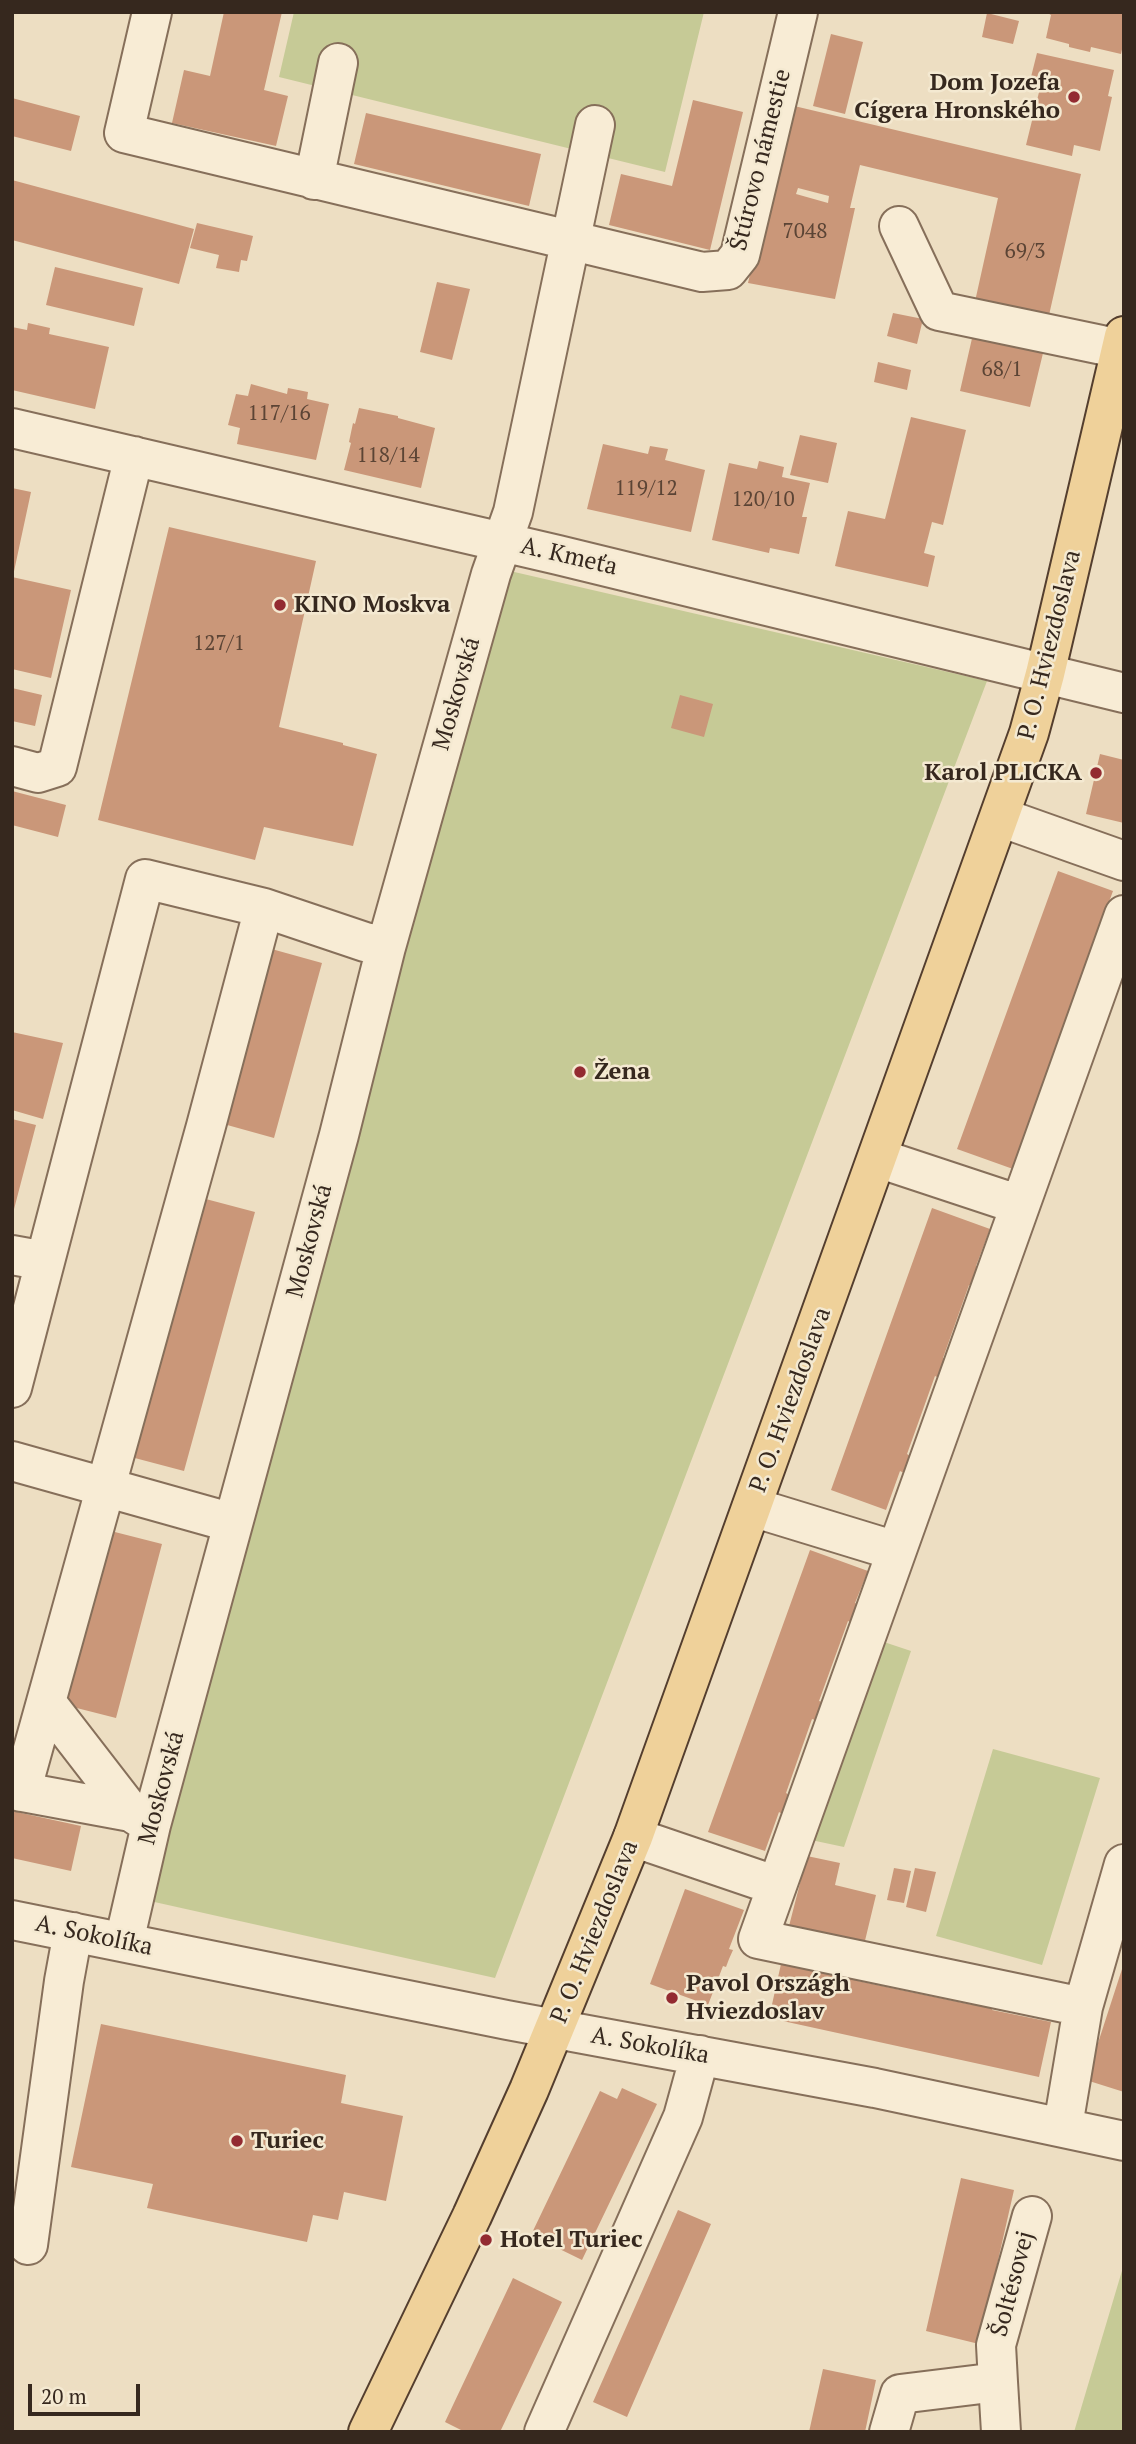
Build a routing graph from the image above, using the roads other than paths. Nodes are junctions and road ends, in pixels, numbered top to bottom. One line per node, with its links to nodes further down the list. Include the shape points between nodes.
1 (152, 12): 5 (street, Štúrovo námestie, via 124,133)
2 (798, 12): 7 (street, Štúrovo námestie, via 740,255 728,270 702,272)
3 (338, 64): 5 (street)
4 (595, 125): 7 (street)
5 (314, 180): 7 (street, Štúrovo námestie)
6 (899, 226): 8 (street, via 939,311)
7 (570, 241): 11 (street, via 513,512)
8 (1122, 343): 12 (main road, P. O. Hviezdoslava)
9 (12, 428): 10 (street, A. Kmeťa)
10 (134, 456): 11 (street, A. Kmeťa); 14 (street, via 57,767 38,773)
11 (502, 541): 12 (street, A. Kmeťa); 19 (street, Moskovská)
12 (1045, 674): 13 (street, A. Kmeťa); 15 (main road, P. O. Hviezdoslava)
13 (1124, 693)
14 (12, 766)
15 (1000, 817): 16 (street); 20 (main road, P. O. Hviezdoslava)
16 (1124, 861)
17 (264, 908): 19 (street); 22 (street, via 145,878); 25 (street)
18 (1124, 915): 21 (street)
19 (386, 947): 27 (street, Moskovská)
20 (878, 1158): 21 (street); 26 (main road, P. O. Hviezdoslava)
21 (1020, 1205): 28 (street)
22 (29, 1258): 23 (street)
23 (12, 1388)
24 (12, 1461): 25 (street)
25 (104, 1487): 27 (street); 29 (street)
26 (752, 1507): 28 (street); 32 (main road, P. O. Hviezdoslava)
27 (233, 1523): 31 (street, Moskovská)
28 (896, 1552): 34 (street)
29 (46, 1702): 30 (street); 31 (street)
30 (16, 1791): 31 (street)
31 (141, 1819): 37 (street, Moskovská)
32 (633, 1837): 34 (street); 39 (main road, P. O. Hviezdoslava)
33 (1124, 1864): 38 (street)
34 (777, 1886): 38 (street, via 758,1939)
35 (12, 1920): 36 (street, A. Sokolíka)
36 (73, 1932): 37 (street, A. Sokolíka); 44 (street)
37 (124, 1942): 39 (street, A. Sokolíka)
38 (1083, 2007): 41 (street)
39 (556, 2029): 40 (street, A. Sokolíka); 46 (main road, P. O. Hviezdoslava)
40 (701, 2055): 41 (street, A. Sokolíka); 47 (street, via 682,2117)
41 (1063, 2126): 42 (street, A. Sokolíka)
42 (1124, 2141)
43 (1032, 2216): 45 (street, Šoltésovej, via 996,2345)
44 (28, 2245)
45 (998, 2382): 48 (street, via 900,2394); 49 (street, Šoltésovej)
46 (369, 2432)
47 (544, 2432)
48 (889, 2432)
49 (1001, 2432)

